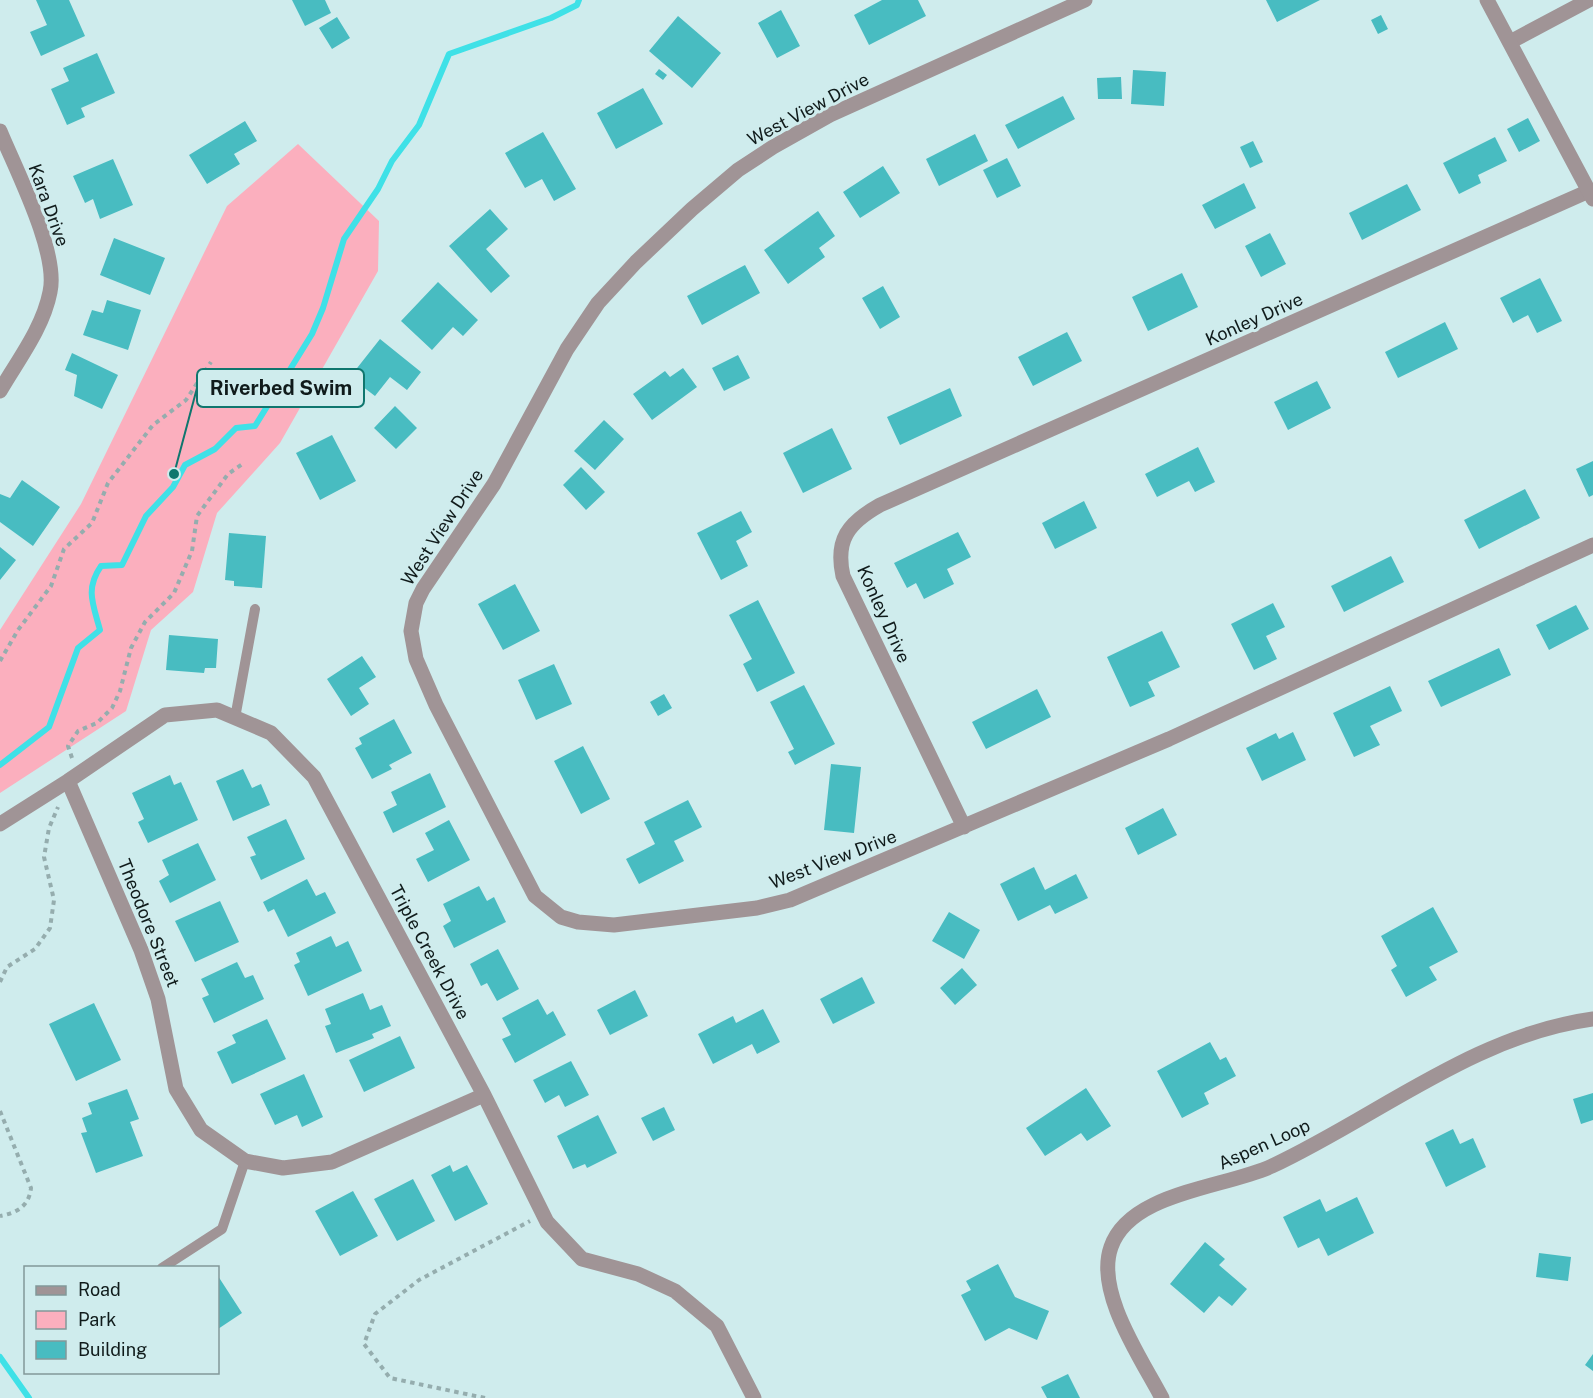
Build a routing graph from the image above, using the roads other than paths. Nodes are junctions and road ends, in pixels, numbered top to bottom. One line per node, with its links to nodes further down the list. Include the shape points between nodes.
1 (1085, 0): 13 (street, West View Drive, via 830,115 747,164 692,209 598,303 567,349 494,484 423,589 413,617 416,659 436,705 526,883 547,908 561,917 614,925 757,908 820,889)
2 (1487, 0): 4 (street)
3 (1589, 0): 4 (street)
4 (1510, 42): 6 (street)
5 (0, 131): 7 (street, Kara Drive, via 49,253 51,291 41,320)
6 (1591, 195): 13 (street, Konley Drive, via 880,505 850,527 842,542 843,576)
7 (0, 391)
8 (1593, 545): 13 (street, via 1169,739)
9 (255, 609): 10 (lane)
10 (235, 718): 11 (street, Triple Creek Drive, via 217,710 165,715); 15 (street, Triple Creek Drive, via 271,733 314,777)
11 (69, 781): 12 (street, Triple Creek Drive); 16 (street, Theodore Street, via 141,950 158,999 176,1089 201,1130)
12 (0, 824)
13 (964, 826)
14 (1593, 1019): 19 (street, Aspen Loop, via 1552,1027 1508,1043 1413,1087 1269,1167 1157,1202 1129,1219 1111,1246 1107,1280 1126,1330)
15 (484, 1095): 16 (street, Theodore Street, via 332,1162 282,1168); 18 (street, Triple Creek Drive, via 543,1215 582,1259 638,1274 675,1291 717,1326)
16 (244, 1161): 17 (lane, via 222,1229)
17 (165, 1266)
18 (754, 1398)
19 (1161, 1398)

